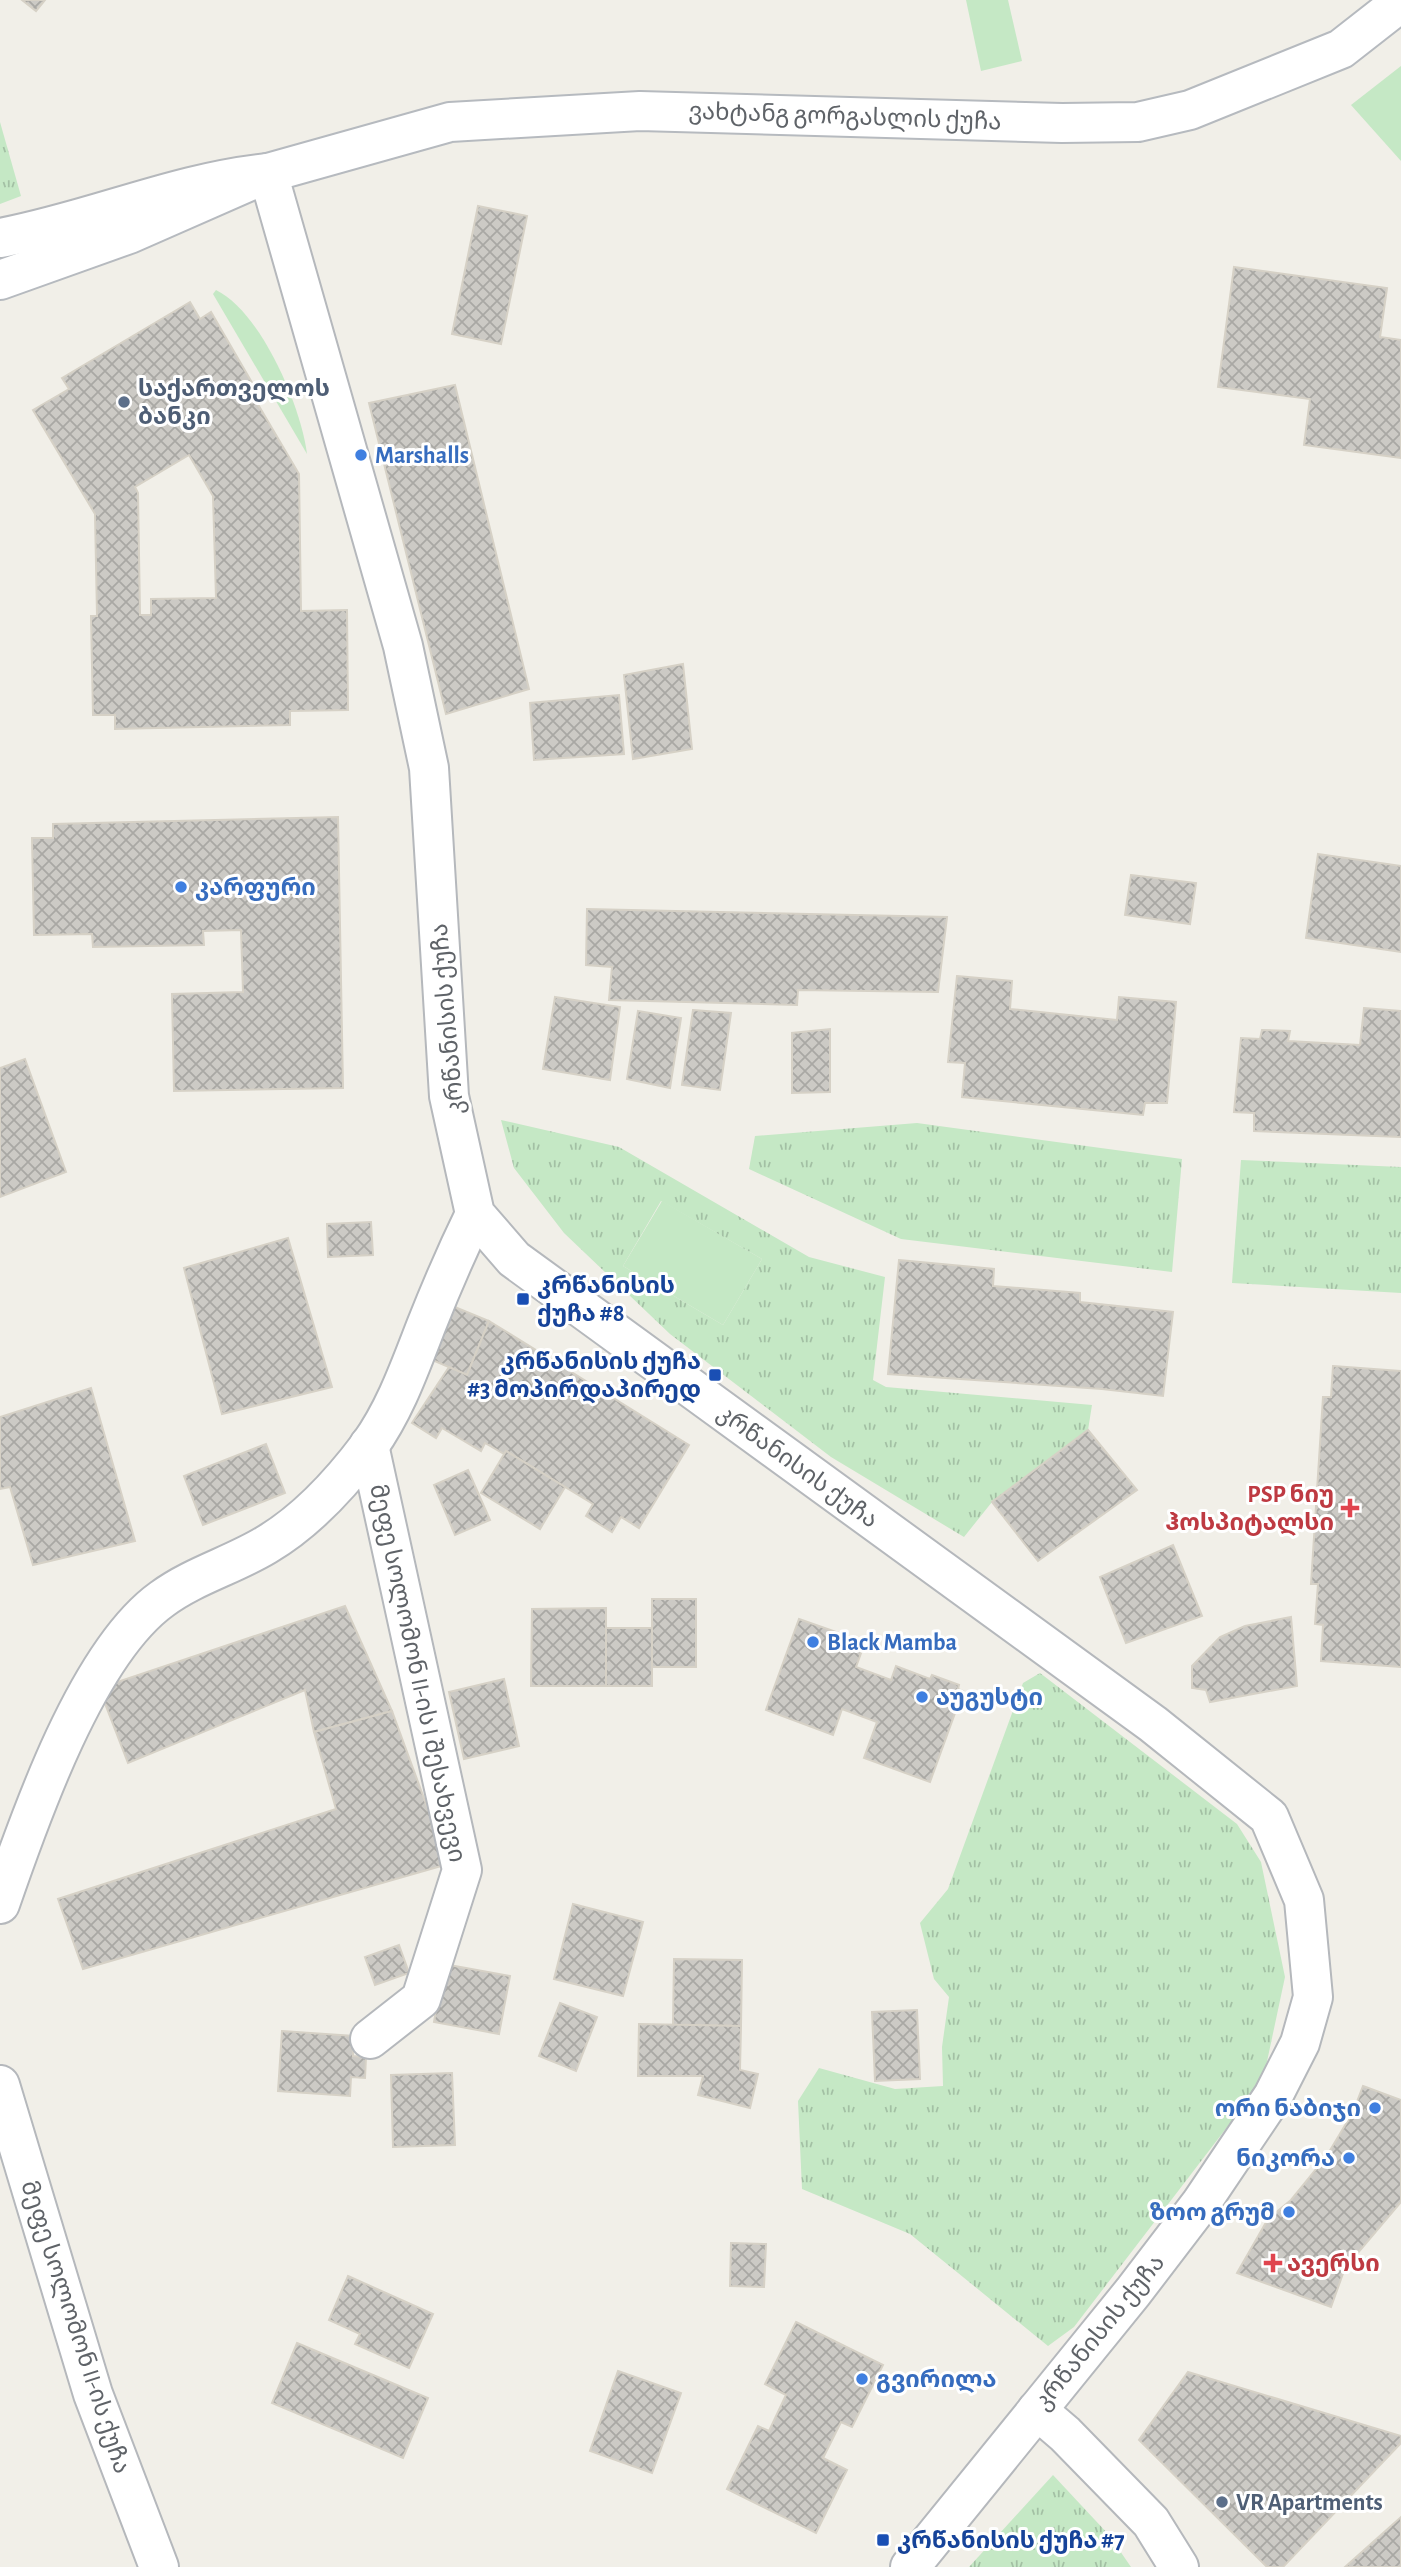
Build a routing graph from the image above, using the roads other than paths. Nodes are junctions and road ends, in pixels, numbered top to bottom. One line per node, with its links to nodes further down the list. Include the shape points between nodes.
1 (1401, 2): 2 (street, ვახტანგ გორგასლის ქუჩა, via 1341,49 1190,110 1138,121 640,111 450,122)
2 (268, 173): 3 (street, ვახტანგ გორგასლის ქუჩა, via 226,177 75,222); 4 (street, ვახტანგ გორგასლის ქუჩა, via 129,234); 5 (street, კრწანისის ქუჩა, via 403,646 429,768 449,1096)
3 (0, 238)
4 (0, 280)
5 (475, 1214): 6 (street, via 397,1398); 10 (street, კრწანისის ქუჩა, via 514,1259 1153,1724 1269,1817 1304,1900 1314,1997 1300,2043 1273,2096 1201,2203)
6 (369, 1445): 7 (street, via 318,1503 268,1544 163,1598 119,1640 88,1694 28,1822); 8 (street, მეფე სოლომონ II-ის I შესახვევი, via 462,1870 421,1998)
7 (0, 1904)
8 (370, 2039)
9 (0, 2085): 11 (street, მეფე სოლომონ II-ის ქუჩა, via 93,2395)
10 (1037, 2410): 12 (street, კრწანისის ქუჩა); 13 (street, via 1152,2522)
11 (159, 2567)
12 (910, 2567)
13 (1179, 2567)

